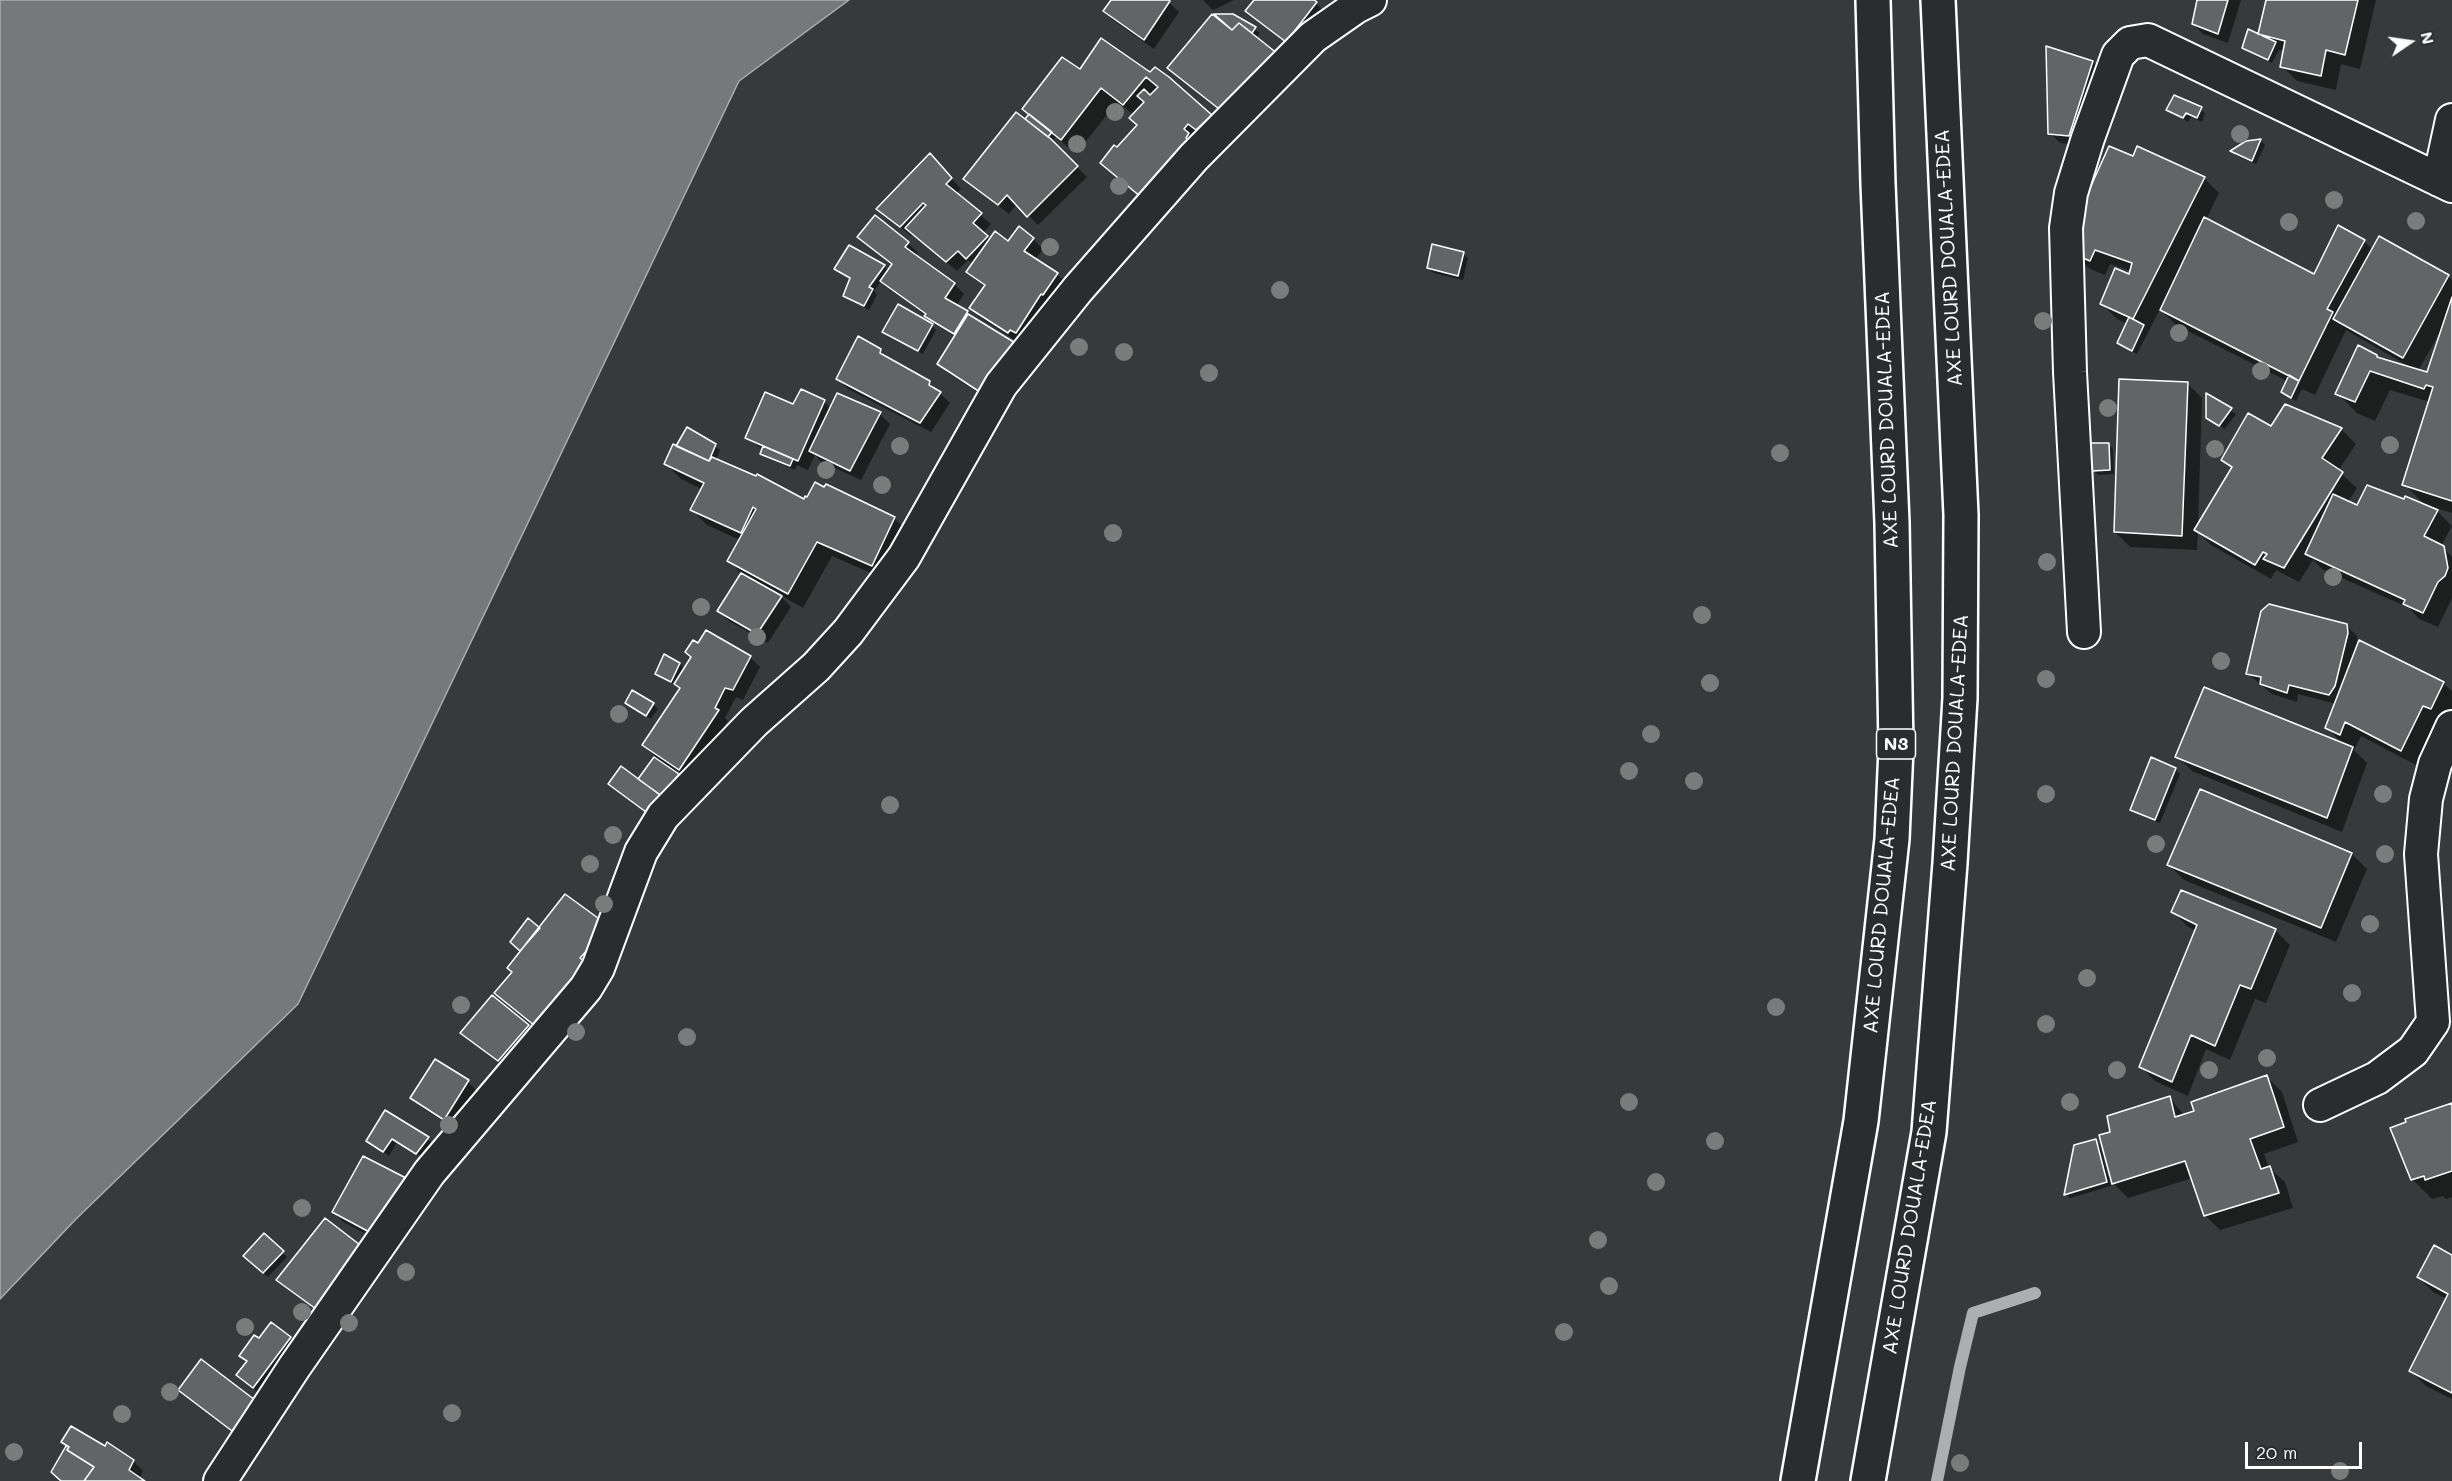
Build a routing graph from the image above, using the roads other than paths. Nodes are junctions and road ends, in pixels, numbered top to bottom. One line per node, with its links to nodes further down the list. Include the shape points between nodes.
1 (1370, 0): 10 (street, via 1313,37 1194,157 1078,289 1001,385 904,557 848,632 663,816 641,852 598,968 586,988 429,1173)
2 (1872, 0): 11 (highway, AXE LOURD DOUALA-EDEA / N3, via 1892,523 1896,748 1892,839 1861,1121)
3 (1938, 0): 12 (highway, AXE LOURD DOUALA-EDEA, via 1961,515 1960,698 1929,1132)
4 (2452, 120): 5 (street)
5 (2445, 183): 6 (street, via 2148,40 2130,44 2118,55 2071,193 2066,228)
6 (2084, 632)
7 (2452, 727): 8 (street, via 2435,764 2426,799 2421,854)
8 (2442, 1029): 9 (street, via 2377,1078)
9 (2320, 1105)
10 (220, 1481)
11 (1798, 1481)
12 (1868, 1481)

